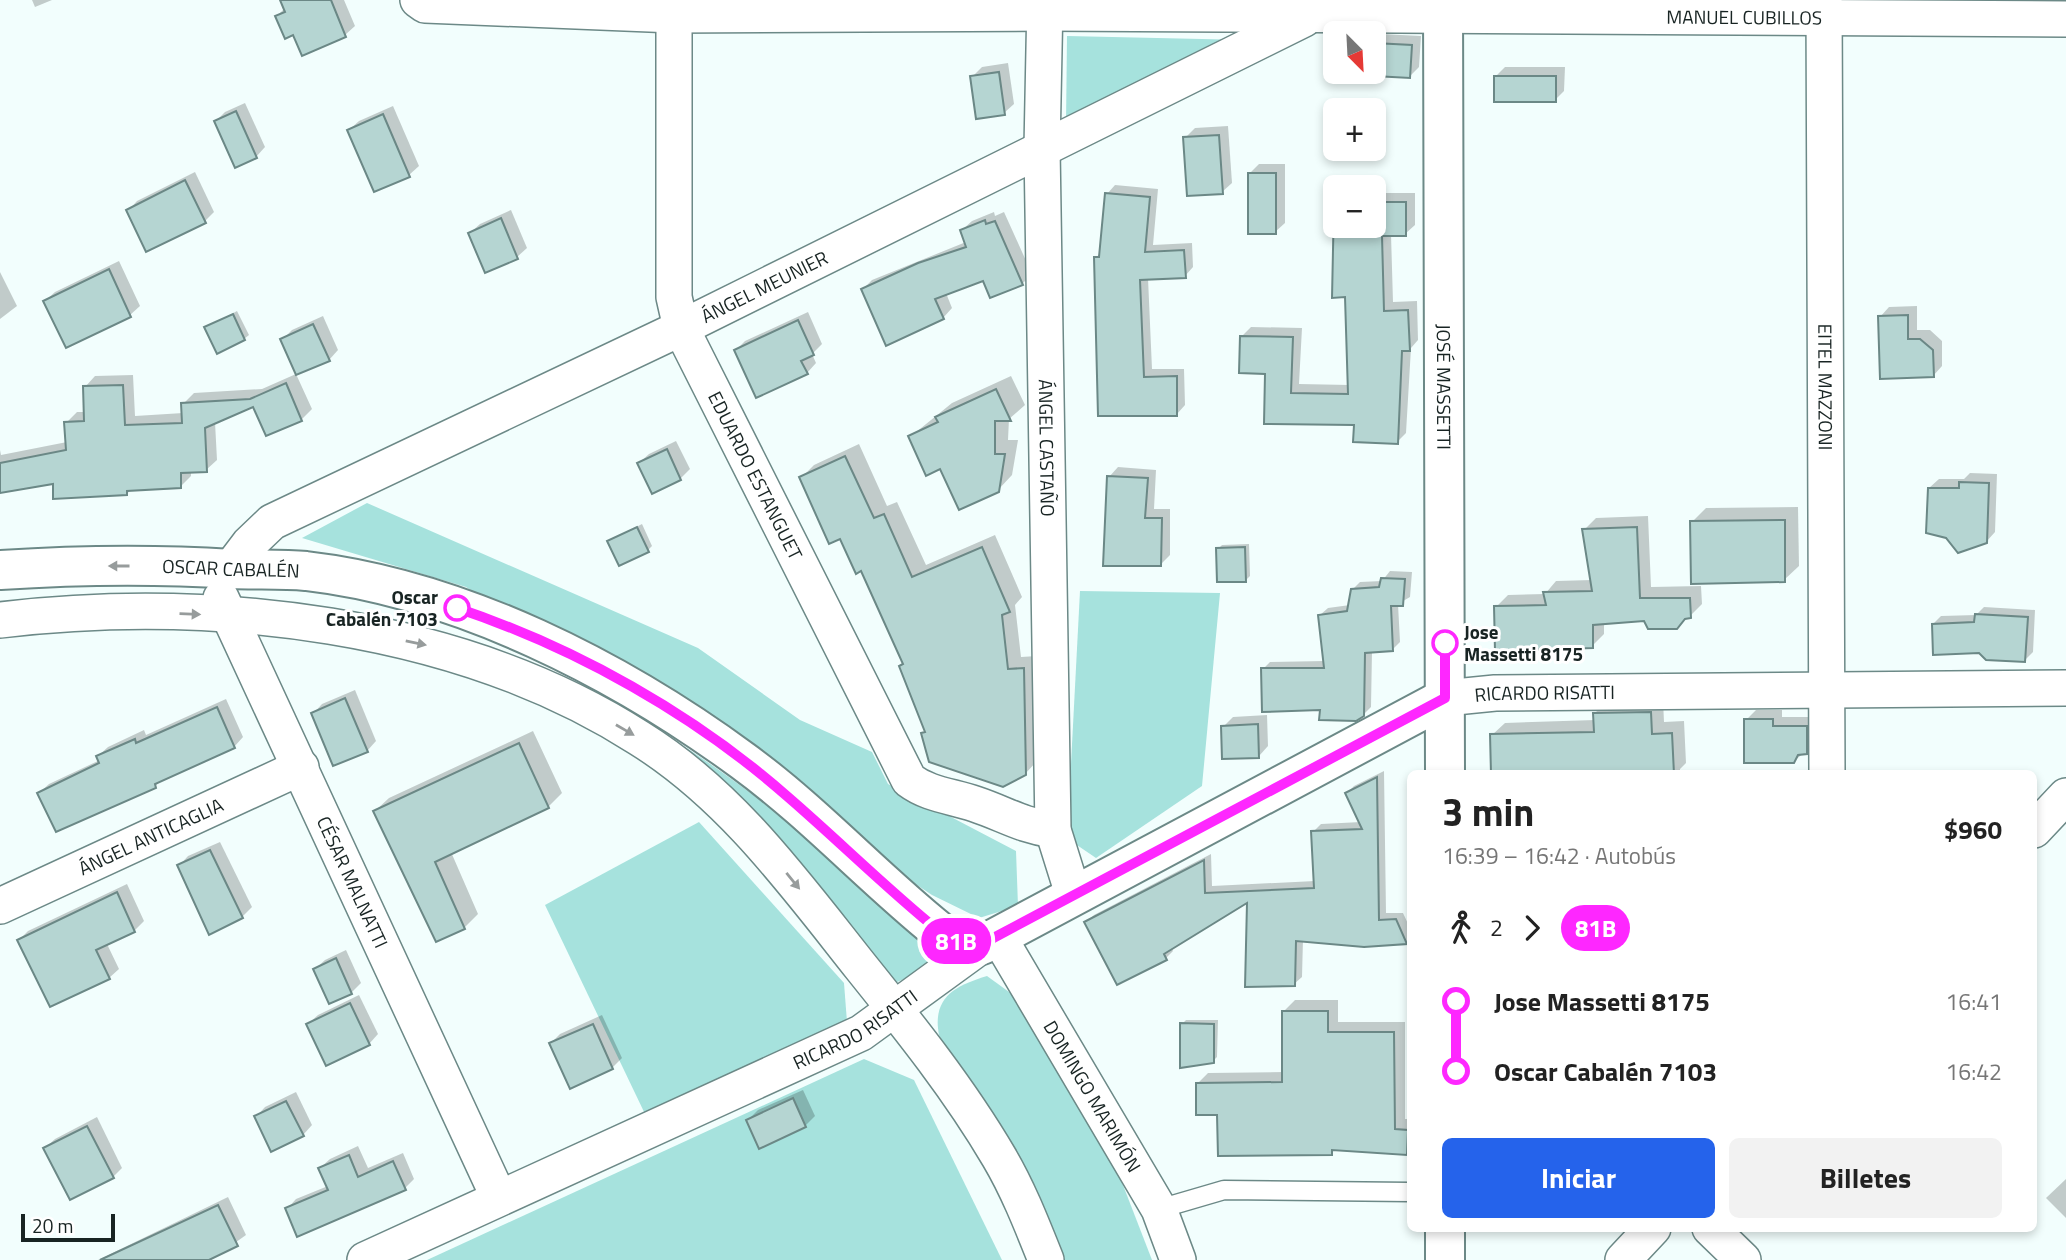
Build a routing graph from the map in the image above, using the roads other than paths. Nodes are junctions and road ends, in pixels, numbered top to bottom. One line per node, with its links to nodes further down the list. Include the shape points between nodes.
1 (418, 0): 4 (street, MANUEL CUBILLOS, via 425,5)
2 (1045, 6): 4 (street, MANUEL CUBILLOS); 6 (street, MANUEL CUBILLOS); 8 (street, ÁNGEL CASTAÑO)
3 (1443, 7): 5 (street, MANUEL CUBILLOS); 6 (street, MANUEL CUBILLOS); 16 (main road, JOSÉ MASSETTI)
4 (674, 8): 9 (street, EDUARDO ESTANGUET, via 674,297)
5 (1824, 10): 7 (street, MANUEL CUBILLOS); 15 (street, EITEL MAZZONI)
6 (1310, 16): 8 (street, ÁNGEL MEUNIER)
7 (2066, 19)
8 (1042, 148): 9 (street, ÁNGEL MEUNIER); 22 (street, ÁNGEL CASTAÑO)
9 (681, 328): 10 (street, ÁNGEL MEUNIER, via 272,522); 22 (street, EDUARDO ESTANGUET, via 909,780 923,790 977,804 1024,826)
10 (219, 567): 11 (main road, OSCAR CABALÉN, one-way to 11, via 65,565); 12 (street, CÉSAR MALNATTI); 25 (main road, OSCAR CABALÉN, via 307,572 408,592 506,625 589,664 744,762 939,931 957,941)
11 (0, 570)
12 (230, 616): 13 (street, one-way to 12, via 134,612); 17 (street, CÉSAR MALNATTI); 26 (street, one-way to 26, via 422,644 507,672 641,738 743,823)
13 (0, 620)
14 (2066, 688): 15 (street, RICARDO RISATTI)
15 (1827, 690): 16 (street, RICARDO RISATTI, via 1495,693); 19 (street, EITEL MAZZONI)
16 (1445, 698): 18 (main road, JOSÉ MASSETTI); 23 (main road, RICARDO RISATTI)
17 (301, 767): 24 (street, ÁNGEL ANTICAGLIA); 28 (street, CÉSAR MALNATTI)
18 (1445, 770)
19 (1827, 770)
20 (2066, 796): 21 (street)
21 (2037, 827)
22 (1053, 830): 23 (street, ÁNGEL CASTAÑO)
23 (1073, 894): 25 (main road, RICARDO RISATTI)
24 (0, 906)
25 (990, 940): 26 (street, RICARDO RISATTI); 29 (street, DOMINGO MARIMÓN)
26 (894, 1009): 28 (street, RICARDO RISATTI, via 861,1033); 34 (street, via 948,1078 1000,1158)
27 (1407, 1192): 29 (lane, via 1224,1190)
28 (499, 1198): 33 (street, RICARDO RISATTI)
29 (1159, 1209): 35 (street, DOMINGO MARIMÓN)
30 (1445, 1232): 36 (main road)
31 (1649, 1232): 37 (street)
32 (1714, 1232): 38 (street)
33 (365, 1260)
34 (1045, 1260)
35 (1178, 1260)
36 (1445, 1260)
37 (1623, 1260)
38 (1743, 1260)

